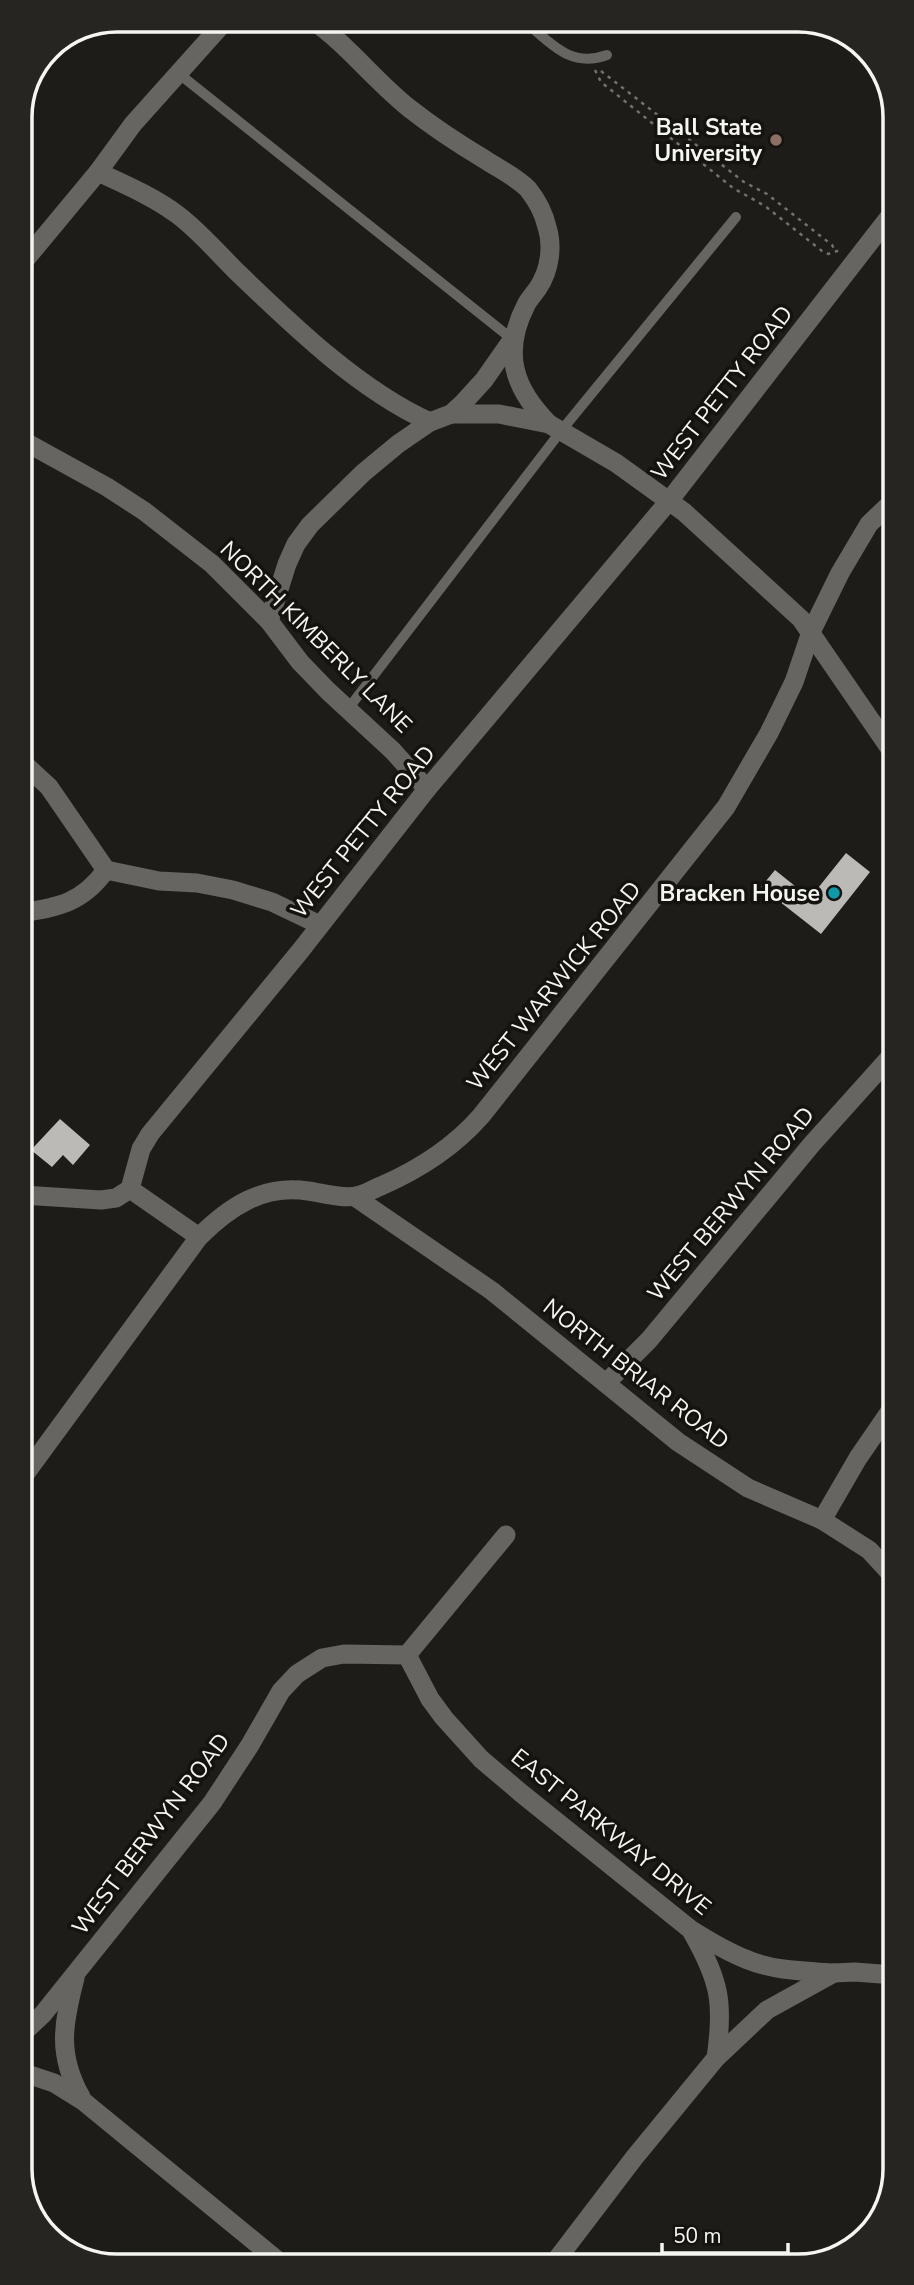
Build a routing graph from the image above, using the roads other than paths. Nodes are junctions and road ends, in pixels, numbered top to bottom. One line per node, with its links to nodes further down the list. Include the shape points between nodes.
1 (215, 32): 5 (street)
2 (327, 32): 10 (street, via 409,108 515,177 540,209 551,248 547,270)
3 (538, 32): 4 (lane, via 568,56)
4 (607, 55)
5 (178, 73): 6 (street); 10 (lane)
6 (98, 172): 9 (street); 12 (street, via 180,217 348,369)
7 (736, 217): 13 (lane)
8 (883, 225): 15 (street, WEST PETTY ROAD)
9 (32, 252)
10 (512, 339): 11 (street, via 484,380); 13 (street, via 515,371 524,395)
11 (451, 414): 12 (street); 13 (street, via 499,414)
12 (430, 422): 17 (street, via 363,473 310,525 287,564)
13 (555, 427): 15 (street); 19 (lane)
14 (32, 446): 17 (street, NORTH KIMBERLY LANE, via 144,511 212,564)
15 (669, 501): 18 (street, via 743,564); 22 (street, WEST PETTY ROAD)
16 (883, 511): 18 (street, WEST WARWICK ROAD, via 869,524)
17 (270, 621): 19 (street, NORTH KIMBERLY LANE, via 300,662)
18 (811, 632): 20 (street); 29 (street, WEST WARWICK ROAD, via 769,733 726,807 481,1116 439,1156)
19 (348, 709): 22 (street, NORTH KIMBERLY LANE)
20 (883, 738)
21 (32, 771): 23 (street, via 49,787)
22 (427, 789): 25 (street, WEST PETTY ROAD)
23 (106, 870): 24 (street, via 75,900); 25 (street, via 233,890)
24 (32, 911)
25 (320, 925): 27 (street, WEST PETTY ROAD, via 150,1134)
26 (883, 1065): 31 (street, WEST BERWYN ROAD, via 649,1340)
27 (130, 1189): 28 (street, via 101,1200); 30 (street)
28 (32, 1196)
29 (355, 1197): 30 (street, via 298,1189 264,1193 233,1206); 31 (street, NORTH BRIAR ROAD, via 492,1291)
30 (199, 1237): 33 (street)
31 (606, 1383): 34 (street, NORTH BRIAR ROAD, via 715,1469)
32 (883, 1422): 34 (street)
33 (32, 1465)
34 (822, 1520): 36 (street, NORTH BRIAR ROAD, via 869,1550)
35 (506, 1535): 37 (street)
36 (883, 1565)
37 (407, 1655): 38 (street, EAST PARKWAY DRIVE, via 430,1699 481,1759); 39 (street, WEST BERWYN ROAD, via 344,1654 322,1658 297,1674 281,1691 212,1803)
38 (690, 1929): 40 (street, EAST PARKWAY DRIVE, via 750,1961); 43 (street, via 711,1965 719,1997)
39 (77, 1971): 42 (street, WEST BERWYN ROAD); 45 (street, via 65,2016 64,2047 69,2076)
40 (834, 1973): 41 (street, EAST PARKWAY DRIVE); 43 (street, via 766,2010)
41 (883, 1974)
42 (32, 2024)
43 (716, 2058): 47 (street)
44 (32, 2075): 45 (street, via 54,2082)
45 (83, 2101): 46 (street)
46 (269, 2253)
47 (561, 2254)

